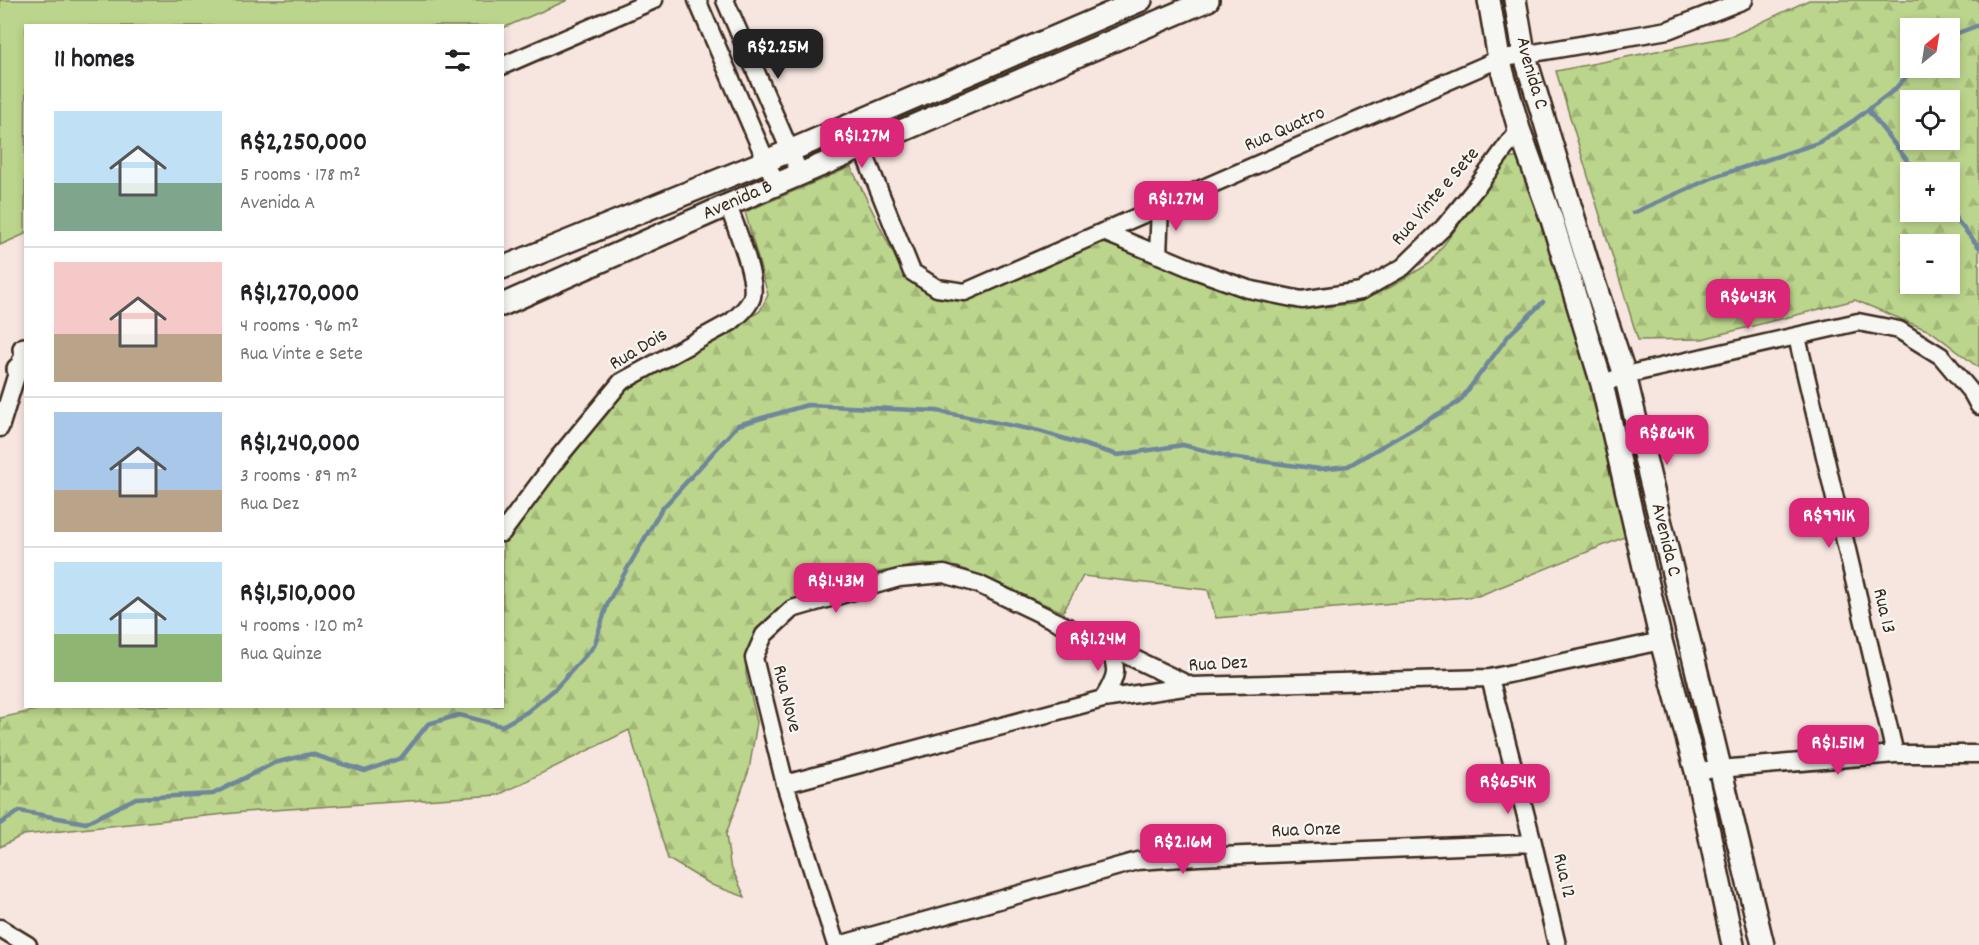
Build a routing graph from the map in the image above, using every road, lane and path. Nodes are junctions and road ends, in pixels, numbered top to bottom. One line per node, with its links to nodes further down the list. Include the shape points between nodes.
1 (654, 0): 11 (street)
2 (697, 0): 15 (street)
3 (725, 0): 14 (street)
4 (1141, 0): 14 (street, Avenida B)
5 (1208, 0): 13 (street, Avenida B)
6 (1489, 0): 10 (street, Avenida C)
7 (1515, 0): 9 (street, Avenida C)
8 (1744, 0): 9 (street, Rua Quatro, via 1668,30)
9 (1524, 53): 10 (street, Rua Quatro); 26 (street, Avenida C)
10 (1499, 59): 12 (street, Avenida C); 19 (street, Rua Quatro)
11 (504, 65)
12 (1519, 129): 21 (street, Rua Vinte e Sete, via 1444,227 1403,267 1361,291 1302,300 1248,289); 27 (street, Avenida C, via 1552,220)
13 (862, 148): 16 (street, Avenida B); 20 (street, Rua Quatro, via 912,272 938,288 965,292)
14 (790, 151): 15 (street, Avenida B); 16 (street)
15 (766, 161): 17 (street); 22 (street, Avenida B)
16 (800, 174): 17 (street, Avenida B)
17 (776, 184): 18 (street, Avenida B)
18 (728, 205): 23 (street, Avenida B); 30 (street, Rua Dois, via 752,277 752,297 744,311 731,322 621,382)
19 (1160, 207): 20 (street, Rua Quatro); 21 (street)
20 (1104, 232): 21 (street, Rua Vinte e Sete)
21 (1158, 255)
22 (504, 266)
23 (504, 304)
24 (1797, 337): 26 (street); 28 (street, via 1858,322 1899,330 1941,356); 36 (street, Rua 13)
25 (19, 365): 29 (street)
26 (1625, 375): 27 (street); 38 (street, Avenida C)
27 (1602, 384): 31 (street, Avenida C)
28 (1979, 406)
29 (0, 428)
30 (504, 530)
31 (1661, 641): 33 (street, Rua Dez); 39 (street, Avenida C)
32 (1106, 644): 34 (street, Rua Nove); 35 (street, via 1115,660 1116,673); 40 (street, Rua Nove, via 978,584 944,574 899,578 792,609 764,635 754,658)
33 (1490, 678): 34 (street, Rua Dez); 41 (street, Rua 12)
34 (1191, 686): 35 (street, Rua Dez)
35 (1102, 699): 40 (street, Rua Dez)
36 (1895, 754): 37 (street); 38 (street)
37 (1979, 754)
38 (1720, 769): 39 (street); 47 (street, Avenida C)
39 (1696, 771): 46 (street, Avenida C)
40 (784, 784): 44 (street, Rua Nove)
41 (1533, 843): 44 (street, Rua Onze, via 1137,861); 45 (street, Rua 12)
42 (0, 928): 43 (street)
43 (28, 945)
44 (838, 945)
45 (1557, 945)
46 (1733, 945)
47 (1763, 945)

